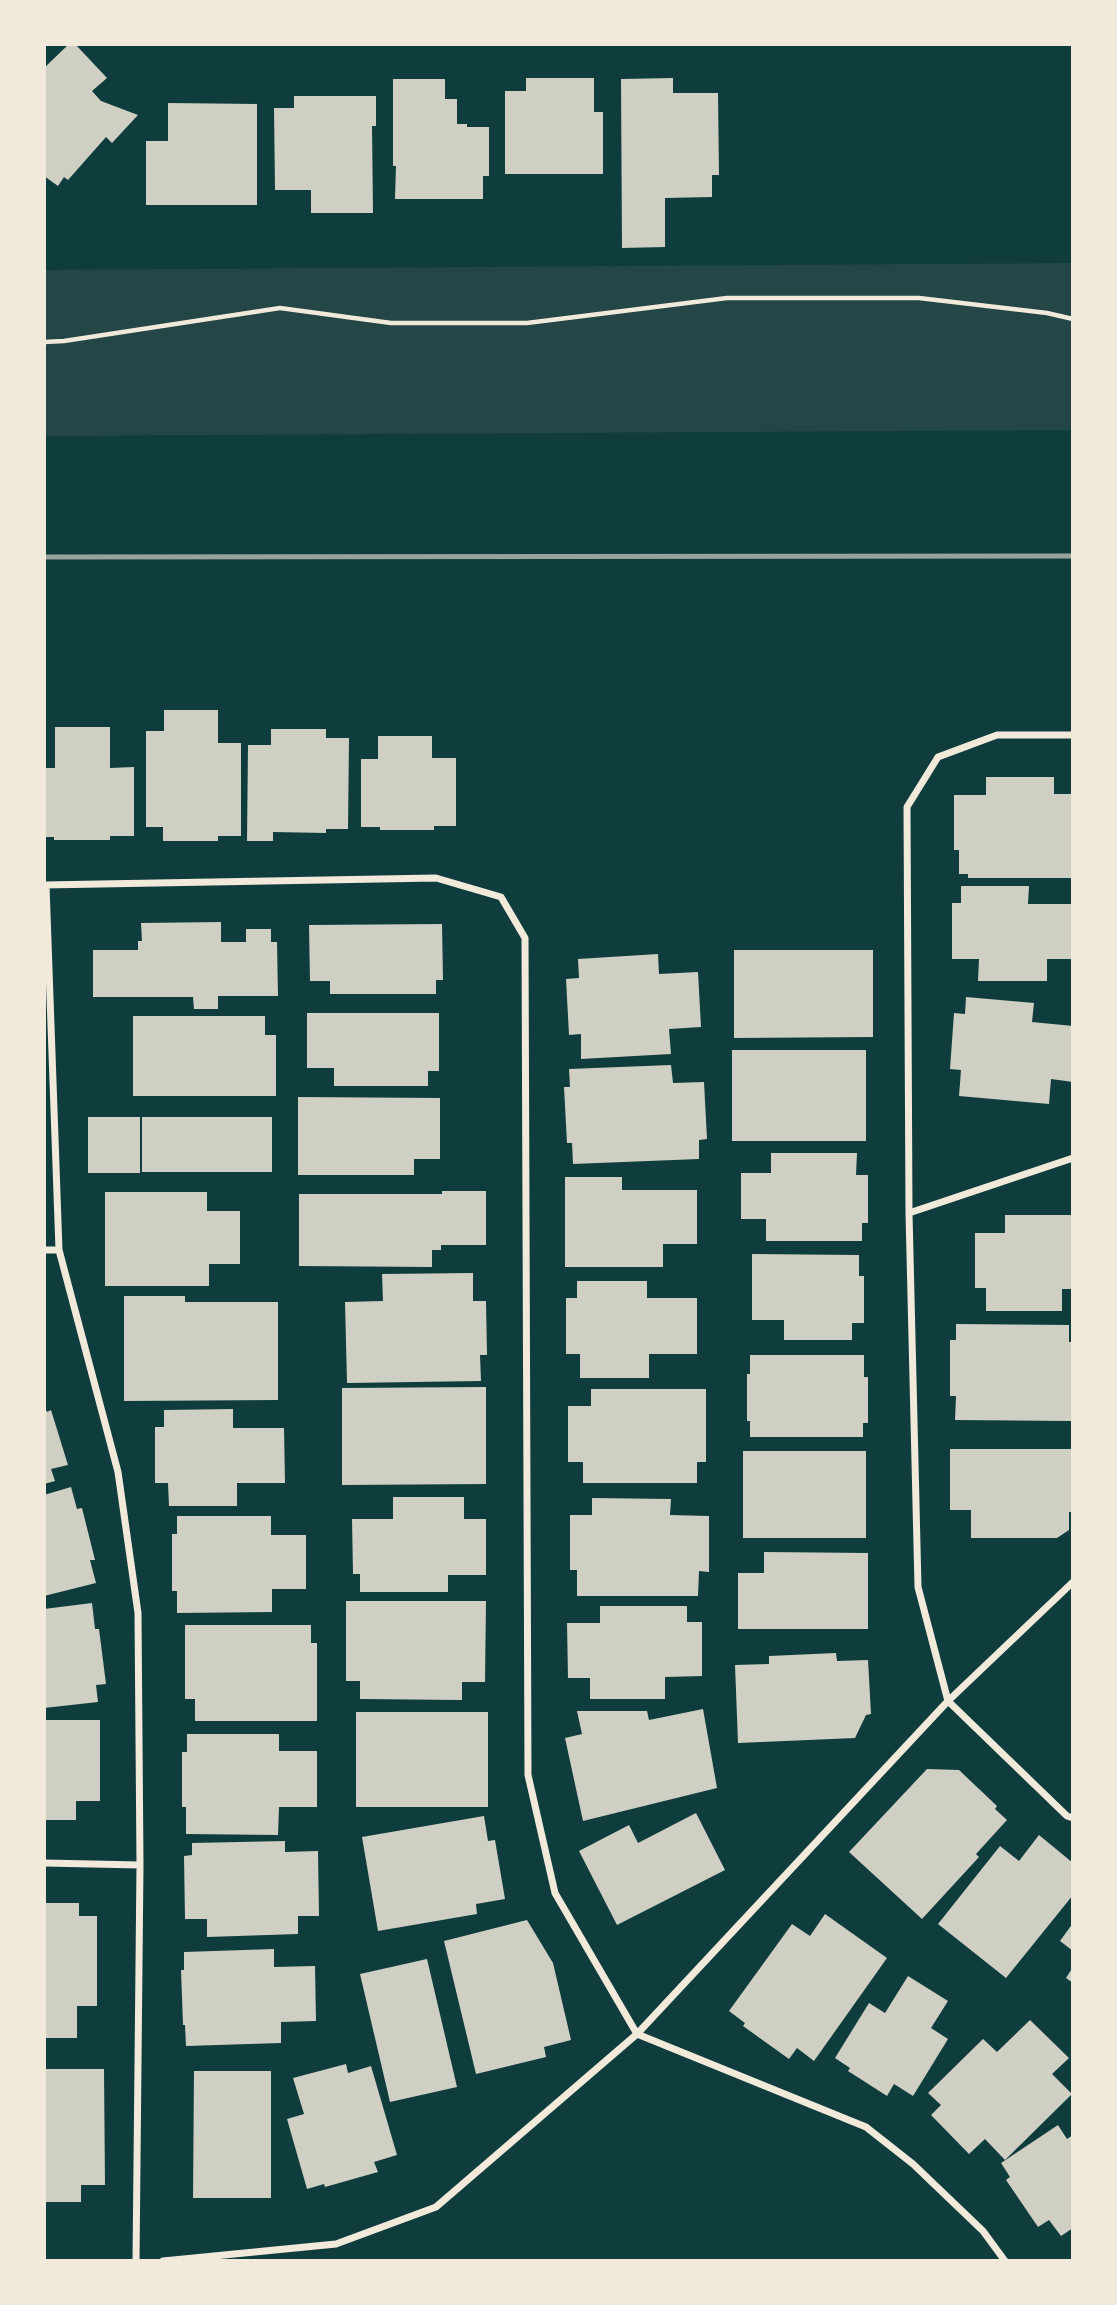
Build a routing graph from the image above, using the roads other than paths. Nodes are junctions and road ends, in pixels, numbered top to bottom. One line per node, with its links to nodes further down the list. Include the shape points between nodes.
1 (1073, 735): 4 (street, via 997,735 938,757 906,807)
2 (45, 885): 6 (street); 12 (street, via 436,878 500,897 525,938 528,1775 555,1893)
3 (1073, 1158): 4 (street)
4 (909, 1213): 8 (street, via 918,1587)
5 (44, 1250): 6 (street)
6 (59, 1250): 11 (street, via 118,1472 138,1613)
7 (1073, 1581): 8 (street)
8 (948, 1701): 9 (street); 12 (street)
9 (1073, 1818)
10 (44, 1863): 11 (street)
11 (140, 1865): 13 (street)
12 (637, 2034): 14 (street, via 436,2207 336,2244); 15 (street, via 866,2127 914,2164 983,2231)
13 (136, 2261)
14 (163, 2261)
15 (1005, 2261)

